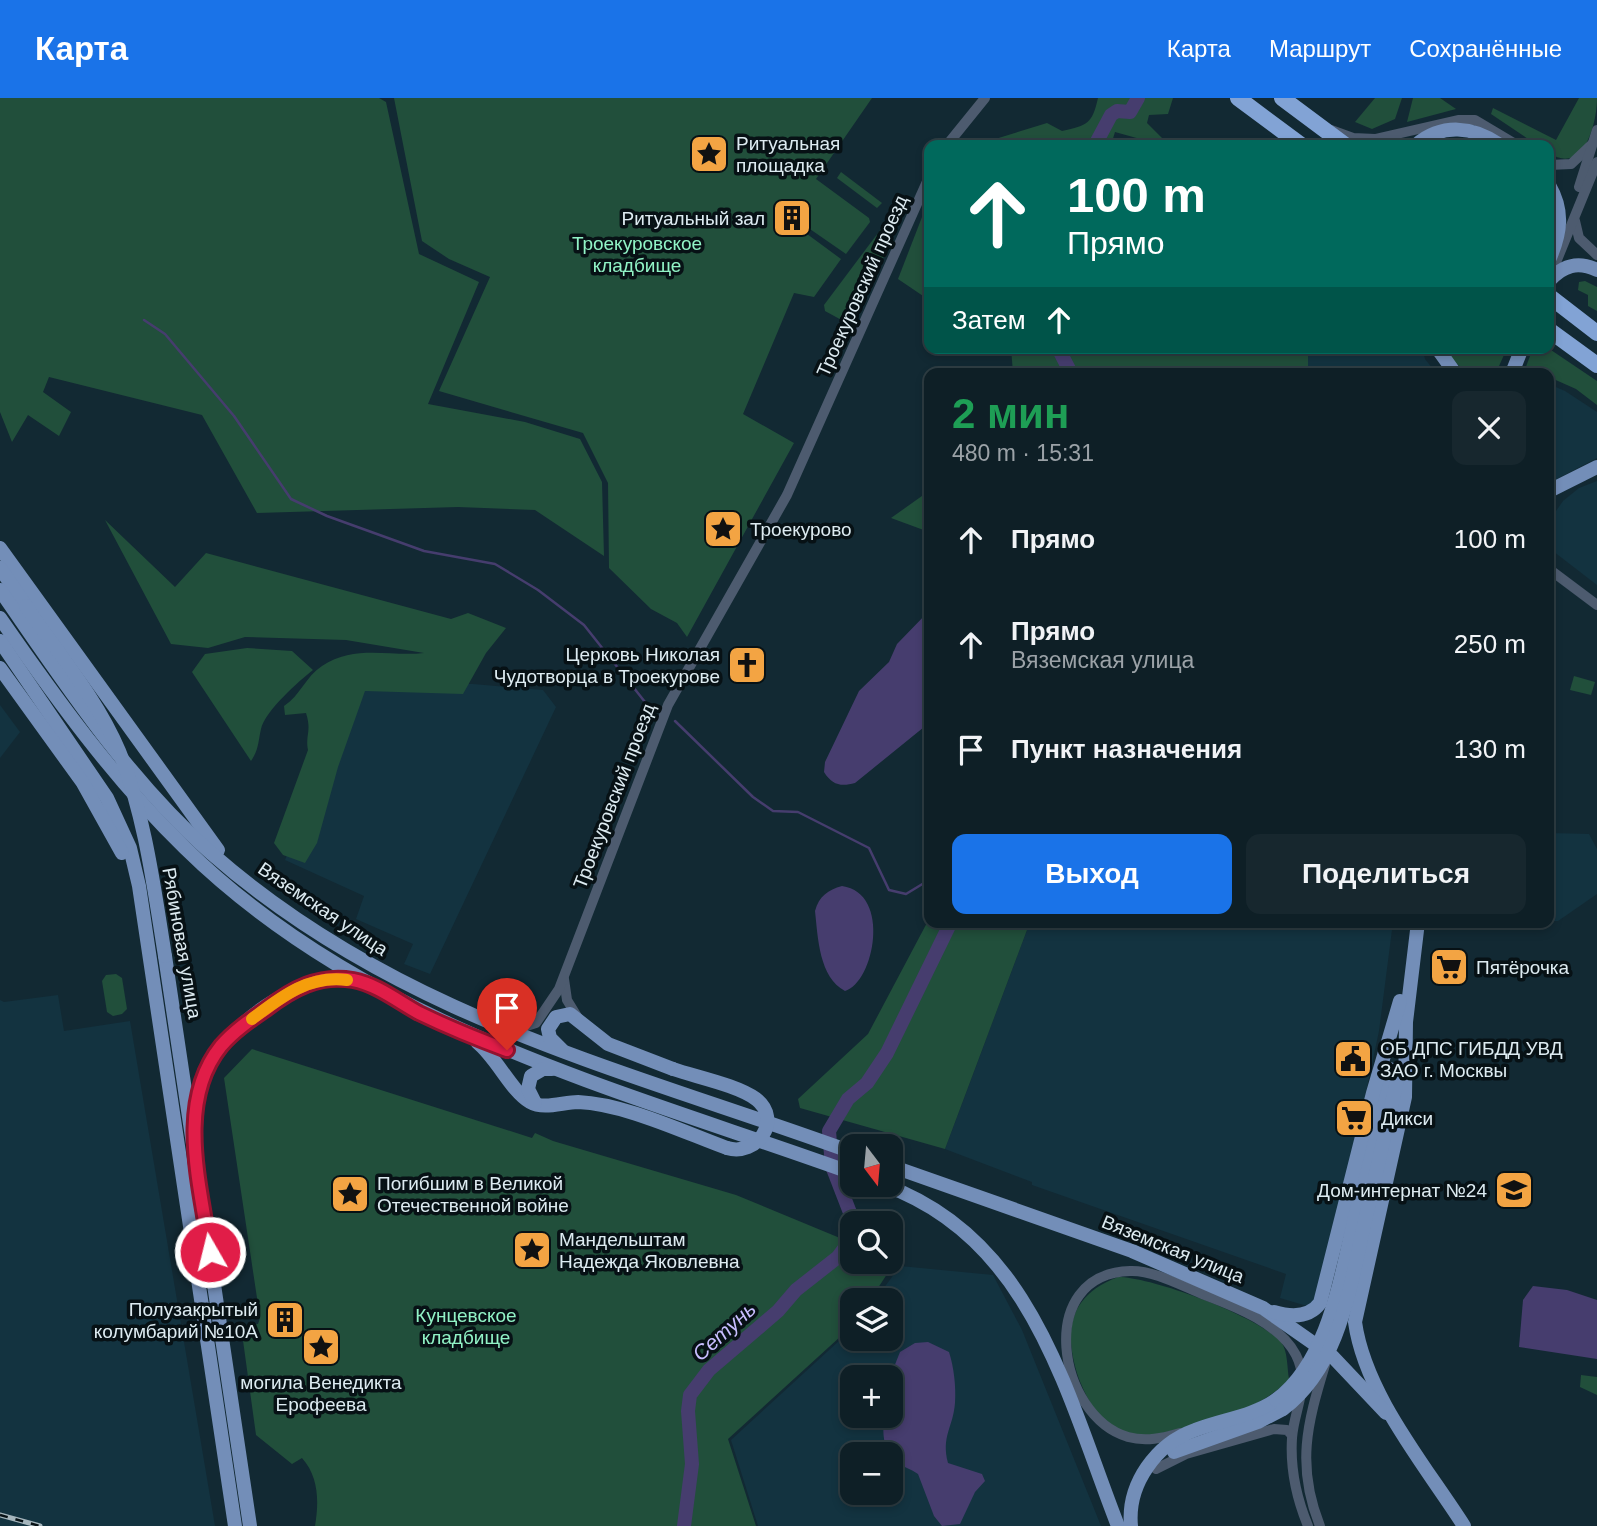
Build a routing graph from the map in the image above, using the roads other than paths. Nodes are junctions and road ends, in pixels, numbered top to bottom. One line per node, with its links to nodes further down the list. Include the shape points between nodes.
1 (985, 98): 6 (street)
2 (1238, 98): 7 (highway)
3 (1282, 98): 4 (highway)
4 (1319, 126): 8 (highway); 11 (street, via 1353,138 1375,139 1475,120)
5 (1597, 130): 12 (street)
6 (951, 140)
7 (1294, 140)
8 (1338, 140)
9 (1424, 140): 10 (main road, via 1436,132 1457,129)
10 (1490, 140)
11 (1509, 140)
12 (1594, 145): 13 (street); 14 (street, via 1571,164)
13 (1593, 162): 17 (street); 18 (street)
14 (1554, 165)
15 (924, 188): 42 (street, Троекуровский проезд, via 787,495 668,705)
16 (1554, 198): 18 (main road)
17 (1575, 217): 20 (street, via 1579,238); 21 (street)
18 (1559, 236): 19 (main road)
19 (1554, 248)
20 (1597, 255)
21 (1554, 268)
22 (1597, 270): 23 (main road, via 1587,265 1567,266)
23 (1554, 276)
24 (1554, 300): 25 (highway)
25 (1597, 333)
26 (1554, 334): 27 (highway)
27 (1597, 365)
28 (1597, 467): 29 (main road)
29 (1554, 488)
30 (0, 548): 38 (main road, via 194,818)
31 (0, 568): 53 (main road, Рябиновая улица, bridge, via 100,715 118,749 136,802)
32 (1554, 573): 34 (street)
33 (0, 590): 38 (main road, Вяземская улица, via 131,771 211,853)
34 (1597, 605)
35 (0, 618): 43 (main road, Вяземская улица, via 97,754 186,849 255,909 337,967)
36 (0, 640): 39 (main road, Рябиновая улица, via 119,820 130,848)
37 (0, 668): 39 (main road, via 101,812 123,855)
38 (242, 877): 48 (main road, Вяземская улица, via 376,970)
39 (142, 913): 68 (main road, Рябиновая улица)
40 (1409, 928): 45 (main road)
41 (1417, 928): 47 (main road)
42 (565, 975): 44 (street, Троекуровский проезд); 46 (street)
43 (377, 988): 49 (main road, Вяземская улица); 53 (main road, via 330,978 314,981 281,997 235,1032 209,1064 200,1088)
44 (559, 989): 46 (street); 46 (street, Троекуровский проезд); 46 (street)
45 (1400, 1001): 58 (main road); 59 (main road)
46 (559, 1019): 48 (street); 50 (main road, via 553,1042); 52 (main road, bridge, via 608,1044 750,1096 761,1105 767,1124 762,1138 747,1149 727,1148 612,1108 579,1102)
47 (1406, 1022): 58 (main road, via 1392,1108); 61 (main road, via 1405,1097)
48 (505, 1031): 50 (main road, Вяземская улица)
49 (468, 1035): 51 (main road, Вяземская улица); 52 (main road, via 496,1060 522,1095)
50 (564, 1052): 54 (main road, Вяземская улица)
51 (558, 1069): 52 (main road, via 543,1069 531,1076 528,1089); 55 (main road, Вяземская улица)
52 (536, 1104)
53 (194, 1146): 69 (main road, Рябиновая улица)
54 (840, 1148)
55 (840, 1169)
56 (903, 1170): 60 (main road, Вяземская улица, via 1132,1251)
57 (903, 1191): 70 (main road, via 965,1229 992,1255 1016,1290 1037,1323)
58 (1364, 1202): 62 (main road, bridge); 63 (main road, bridge, via 1317,1349)
59 (1321, 1303): 60 (main road, via 1296,1316); 61 (street, via 1322,1318 1332,1325 1348,1324)
60 (1263, 1308): 65 (main road, Вяземская улица, via 1333,1357)
61 (1355, 1318): 65 (main road, Вяземская улица, via 1363,1360)
62 (1328, 1356): 63 (main road, bridge, via 1312,1382); 74 (street, via 1309,1418 1305,1461)
63 (1280, 1404): 64 (main road); 67 (main road, via 1258,1422 1185,1446)
64 (1193, 1430): 66 (street, via 1147,1440 1129,1438 1103,1425 1086,1404 1066,1354 1065,1330 1078,1298 1095,1282 1116,1273 1140,1271 1221,1301 1278,1332 1293,1350 1302,1372 1302,1398); 71 (main road, via 1145,1467 1136,1487)
65 (1404, 1432): 75 (main road, Вяземская улица)
66 (1292, 1435): 67 (street, via 1274,1429 1186,1454); 73 (street, via 1295,1484)
67 (1156, 1469): 72 (main road, via 1142,1500)
68 (235, 1526)
69 (250, 1526)
70 (1118, 1526)
71 (1131, 1526)
72 (1139, 1526)
73 (1308, 1526)
74 (1320, 1526)
75 (1464, 1526)

